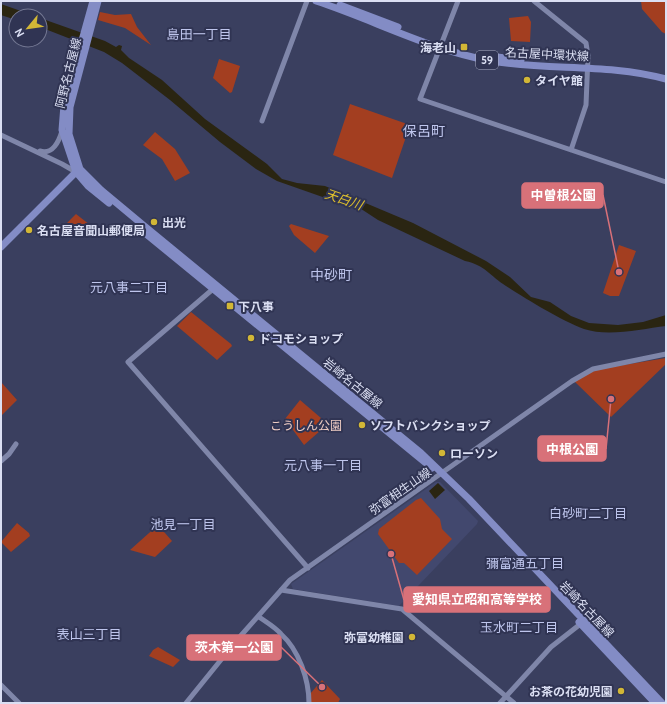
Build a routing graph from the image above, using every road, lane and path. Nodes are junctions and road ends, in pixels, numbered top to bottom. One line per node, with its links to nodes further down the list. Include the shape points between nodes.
1 (93, 1): 8 (main road, 阿野名古屋線)
2 (98, 1): 8 (main road, 阿野名古屋線)
3 (307, 1): 14 (street)
4 (316, 1): 9 (main road, 名古屋中環状線 / 59)
5 (328, 1): 9 (main road, 名古屋中環状線 / 59)
6 (458, 1): 9 (street)
7 (534, 1): 10 (street, via 586,43)
8 (89, 23): 13 (main road, 阿野名古屋線)
9 (441, 46): 10 (main road, 名古屋中環状線 / 59, via 469,57 510,64); 18 (street, via 420,99)
10 (588, 65): 11 (main road, 名古屋中環状線 / 59, via 636,68); 12 (main road, 名古屋中環状線 / 59); 18 (street, via 586,105)
11 (666, 75)
12 (666, 80)
13 (67, 106): 15 (main road, 阿野名古屋線); 19 (main road, 阿野名古屋線)
14 (262, 121)
15 (62, 130): 17 (street, via 59,142 53,149 44,153); 19 (main road, 阿野名古屋線)
16 (1, 135): 17 (street)
17 (33, 150): 19 (street)
18 (571, 150): 20 (street)
19 (76, 169): 21 (main road); 22 (main road, 岩崎名古屋線, via 88,186); 26 (main road, 岩崎名古屋線, via 401,436)
20 (666, 182)
21 (1, 247)
22 (214, 289): 26 (main road, 岩崎名古屋線); 27 (street, via 128,362)
23 (666, 354): 26 (street, 弥富相生山線, via 593,369 572,381)
24 (16, 444): 25 (street)
25 (1, 461)
26 (441, 474): 27 (street, 弥富相生山線); 30 (main road, 岩崎名古屋線)
27 (308, 568): 28 (street, 弥富相生山線)
28 (280, 590): 29 (street, 弥富相生山線); 32 (street, via 402,609)
29 (259, 617): 34 (street, 弥富相生山線); 35 (street, via 280,632 294,652 307,683)
30 (583, 622): 32 (street, via 552,648); 38 (main road, 岩崎名古屋線); 39 (main road, 岩崎名古屋線)
31 (1, 685): 33 (street)
32 (506, 695): 36 (street); 37 (street)
33 (19, 703)
34 (186, 703)
35 (309, 703)
36 (500, 703)
37 (514, 703)
38 (655, 703)
39 (662, 703)

